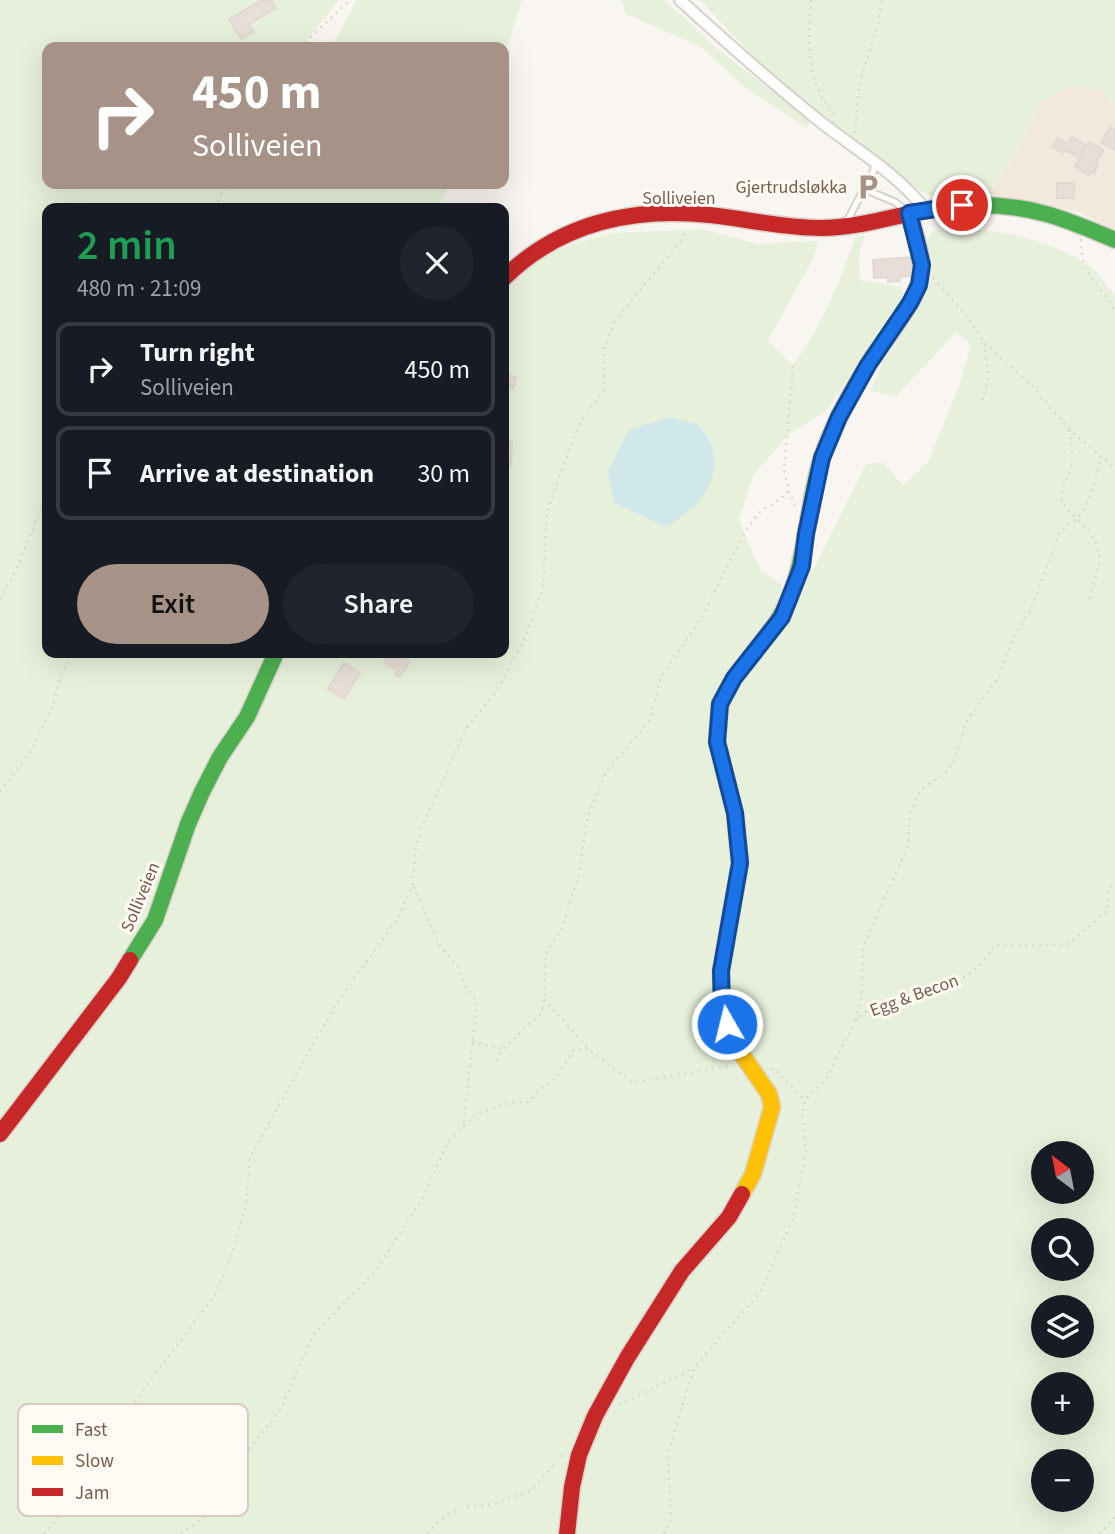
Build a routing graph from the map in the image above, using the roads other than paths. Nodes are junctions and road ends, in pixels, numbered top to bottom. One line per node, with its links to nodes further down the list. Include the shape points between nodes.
1 (680, 0): 2 (street, via 739,54)
2 (874, 160): 3 (lane); 4 (street, via 912,194)
3 (864, 189): 4 (lane); 5 (lane)
4 (917, 211): 5 (street, Solliveien); 6 (street, Solliveien, via 962,205 1038,210); 10 (street, via 922,265 919,285 839,417 827,448 802,566 782,617 734,678 720,704 717,742 735,813 740,863 721,971 722,1008 732,1040 762,1082 772,1107 753,1174 729,1217 682,1271 595,1416 579,1455)
5 (845, 226): 7 (street, Solliveien, via 821,228 694,214 641,216 566,233 541,244)
6 (1115, 240)
7 (509, 273)
8 (274, 658): 9 (street, Solliveien, via 247,717 197,803 155,920 119,978)
9 (0, 1135)
10 (568, 1534)

